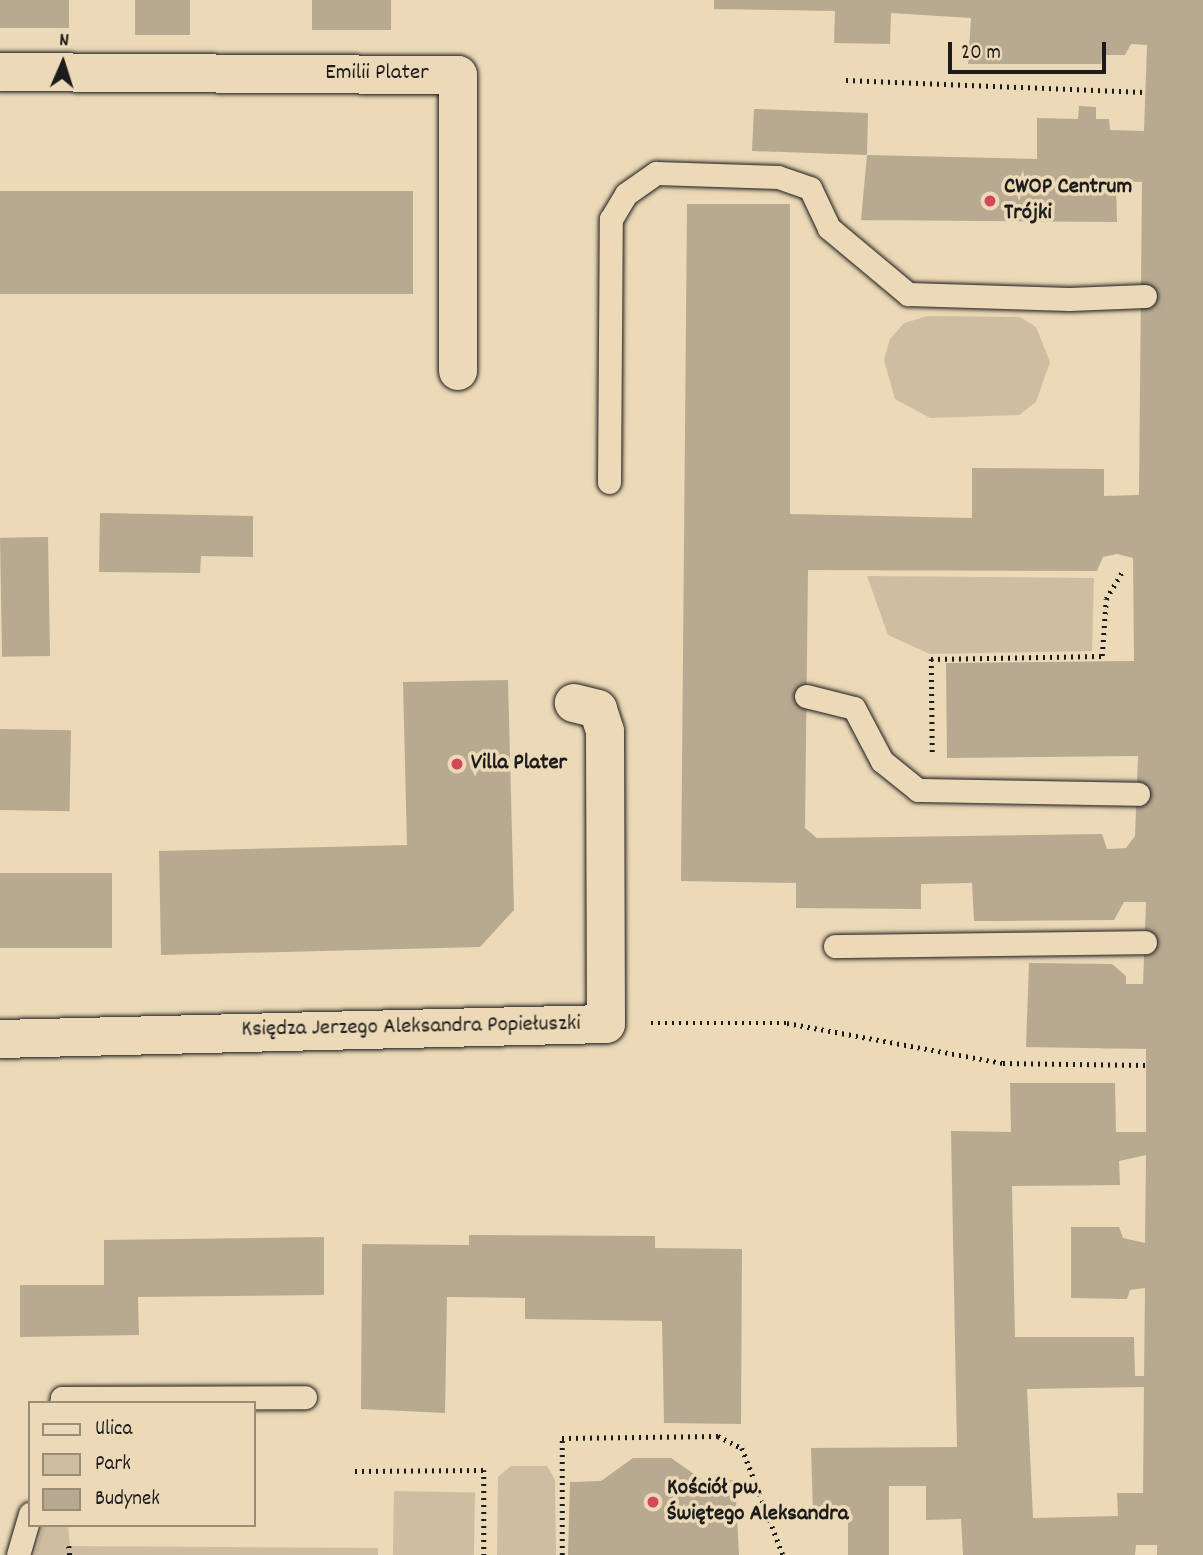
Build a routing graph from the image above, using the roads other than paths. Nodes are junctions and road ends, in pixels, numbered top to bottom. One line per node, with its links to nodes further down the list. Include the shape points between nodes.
1 (0, 72): 3 (street, Emilii Plater, via 458,75)
2 (1145, 296): 4 (lane, via 908,295 829,228 810,188 778,177 656,173 626,194 611,219)
3 (458, 371)
4 (609, 482)
5 (806, 696): 7 (lane, via 854,708 882,761 918,790)
6 (574, 703): 10 (street, Księdza Jerzego Aleksandra Popiełuszki, via 598,709 605,731 606,1024)
7 (1138, 794)
8 (1145, 942): 9 (lane)
9 (835, 946)
10 (0, 1039)
11 (305, 1397): 12 (lane)
12 (61, 1401)
13 (28, 1521): 14 (lane)
14 (18, 1555)

